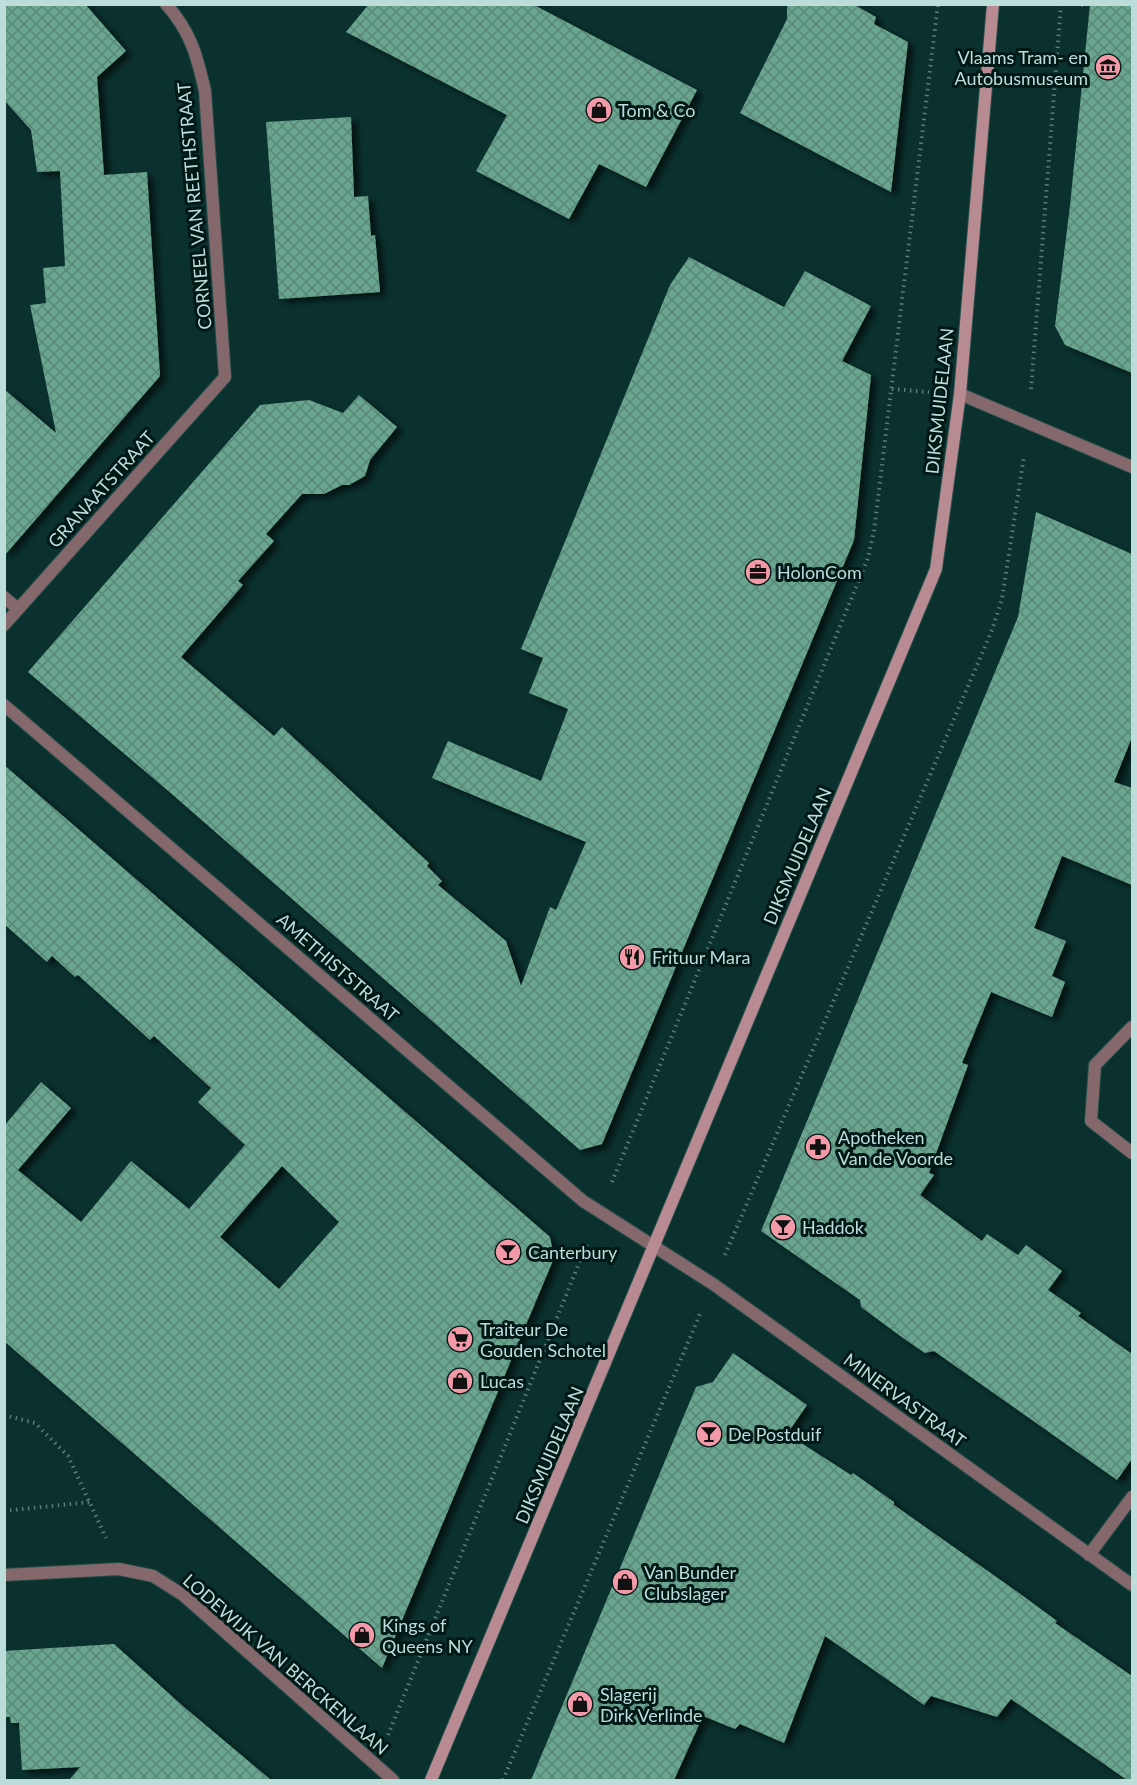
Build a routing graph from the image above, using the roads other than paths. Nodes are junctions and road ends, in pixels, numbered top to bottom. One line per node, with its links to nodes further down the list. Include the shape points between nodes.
1 (166, 4): 3 (street, CORNEEL VAN REETHSTRAAT, via 179,18 197,52 205,91)
2 (993, 4): 4 (street, DIKSMUIDELAAN)
3 (225, 377): 7 (street, GRANAATSTRAAT)
4 (960, 394): 5 (street); 12 (street, DIKSMUIDELAAN, via 936,569)
5 (1132, 467)
6 (4, 597): 7 (street)
7 (18, 609): 8 (street, GRANAATSTRAAT)
8 (4, 625)
9 (4, 705): 12 (street, AMETHISTSTRAAT, via 583,1201)
10 (1132, 1027): 11 (street, via 1095,1065 1091,1121)
11 (1132, 1153)
12 (655, 1247): 14 (street, MINERVASTRAAT, via 713,1284); 18 (street, DIKSMUIDELAAN)
13 (1132, 1497): 14 (street)
14 (1089, 1555): 16 (street, MINERVASTRAAT)
15 (4, 1575): 17 (street, LODEWIJK VAN BERCKENLAAN, via 119,1569 153,1576 183,1595)
16 (1132, 1585)
17 (393, 1780)
18 (431, 1780)

